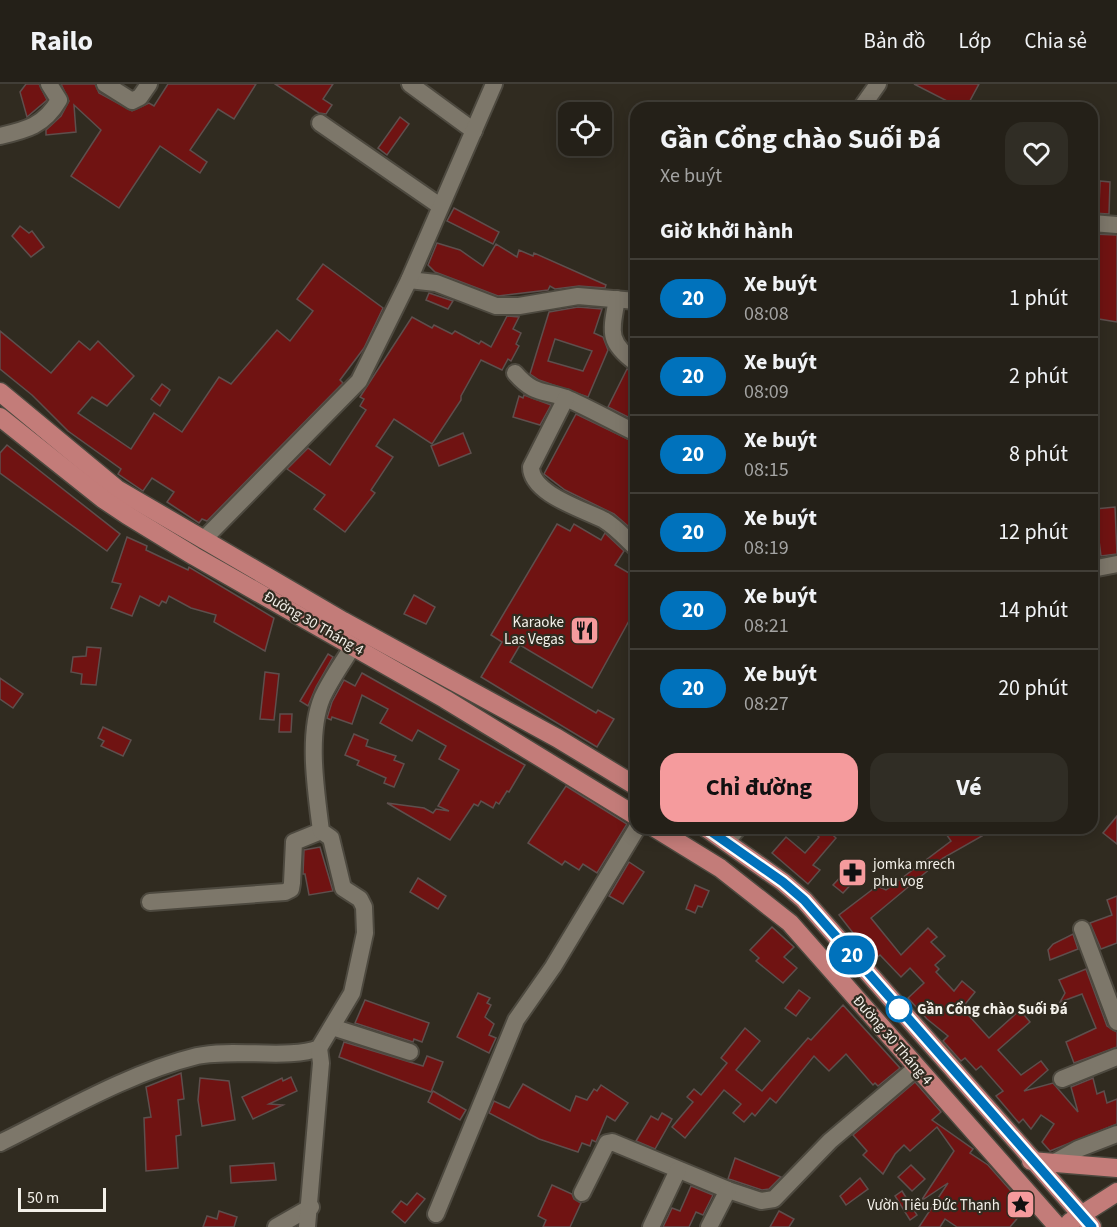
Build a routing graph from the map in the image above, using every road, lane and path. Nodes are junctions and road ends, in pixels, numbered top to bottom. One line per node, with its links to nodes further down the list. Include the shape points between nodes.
1 (49, 84): 10 (street, via 59,100 47,115 33,128)
2 (105, 84): 3 (street, via 132,101)
3 (149, 84)
4 (410, 84): 9 (street)
5 (494, 84): 9 (street)
6 (878, 84): 7 (street)
7 (865, 102)
8 (320, 123): 11 (street)
9 (474, 131): 11 (street)
10 (0, 136)
11 (440, 206): 14 (street)
12 (1098, 224): 13 (street)
13 (1117, 225)
14 (410, 280): 15 (street, via 436,283 495,306 578,297); 23 (street, via 359,381)
15 (617, 299): 16 (street); 17 (street, via 613,342)
16 (630, 300)
17 (630, 359)
18 (515, 373): 20 (street, via 542,394)
19 (0, 392): 23 (main road, Đường 30 Tháng 4, via 117,489)
20 (566, 398): 22 (street); 24 (street, via 531,474 548,493 604,520)
21 (0, 417): 25 (main road, Đường 30 Tháng 4, via 103,499)
22 (630, 430)
23 (204, 540): 25 (main road); 29 (main road, Đường 30 Tháng 4, via 468,692)
24 (630, 543)
25 (194, 556): 28 (main road, Đường 30 Tháng 4)
26 (1117, 564): 27 (street)
27 (1098, 568)
28 (353, 646): 30 (main road, Đường 30 Tháng 4); 33 (street, via 323,696 316,717 315,779)
29 (557, 738): 30 (main road); 31 (main road, Đường 30 Tháng 4)
30 (541, 759): 32 (main road, Đường 30 Tháng 4)
31 (630, 782)
32 (630, 812)
33 (321, 831): 37 (street, via 294,842 291,889 285,892); 42 (street, via 331,838 340,882 360,899 366,922 352,993)
34 (633, 834): 58 (street, via 553,967 516,1020)
35 (665, 834): 40 (main road, Đường 30 Tháng 4, via 768,904)
36 (732, 834): 39 (main road, Đường 30 Tháng 4, via 804,900)
37 (150, 902)
38 (1082, 929): 41 (street)
39 (854, 957): 40 (main road); 50 (main road, Đường 30 Tháng 4)
40 (836, 973): 46 (main road, Đường 30 Tháng 4)
41 (1117, 1022)
42 (333, 1027): 43 (street); 44 (street)
43 (319, 1048): 49 (street, via 305,1052 221,1052 195,1057 118,1086); 57 (street)
44 (410, 1052)
45 (1117, 1057): 47 (street)
46 (916, 1068): 54 (street, via 830,1142 774,1198 761,1201); 64 (main road, Đường 30 Tháng 4)
47 (1062, 1080)
48 (1117, 1134): 51 (street)
49 (0, 1143)
50 (1031, 1161): 51 (main road); 59 (main road, Đường 30 Tháng 4)
51 (1055, 1162): 52 (main road)
52 (1117, 1168)
53 (678, 1170): 54 (street); 56 (street, via 607,1143); 62 (street)
54 (728, 1190): 63 (street)
55 (1117, 1192): 59 (main road)
56 (582, 1193)
57 (311, 1207): 60 (street); 61 (street)
58 (436, 1214)
59 (1086, 1221): 65 (main road)
60 (276, 1227)
61 (307, 1227)
62 (651, 1227)
63 (710, 1227)
64 (1058, 1227)
65 (1064, 1227)

